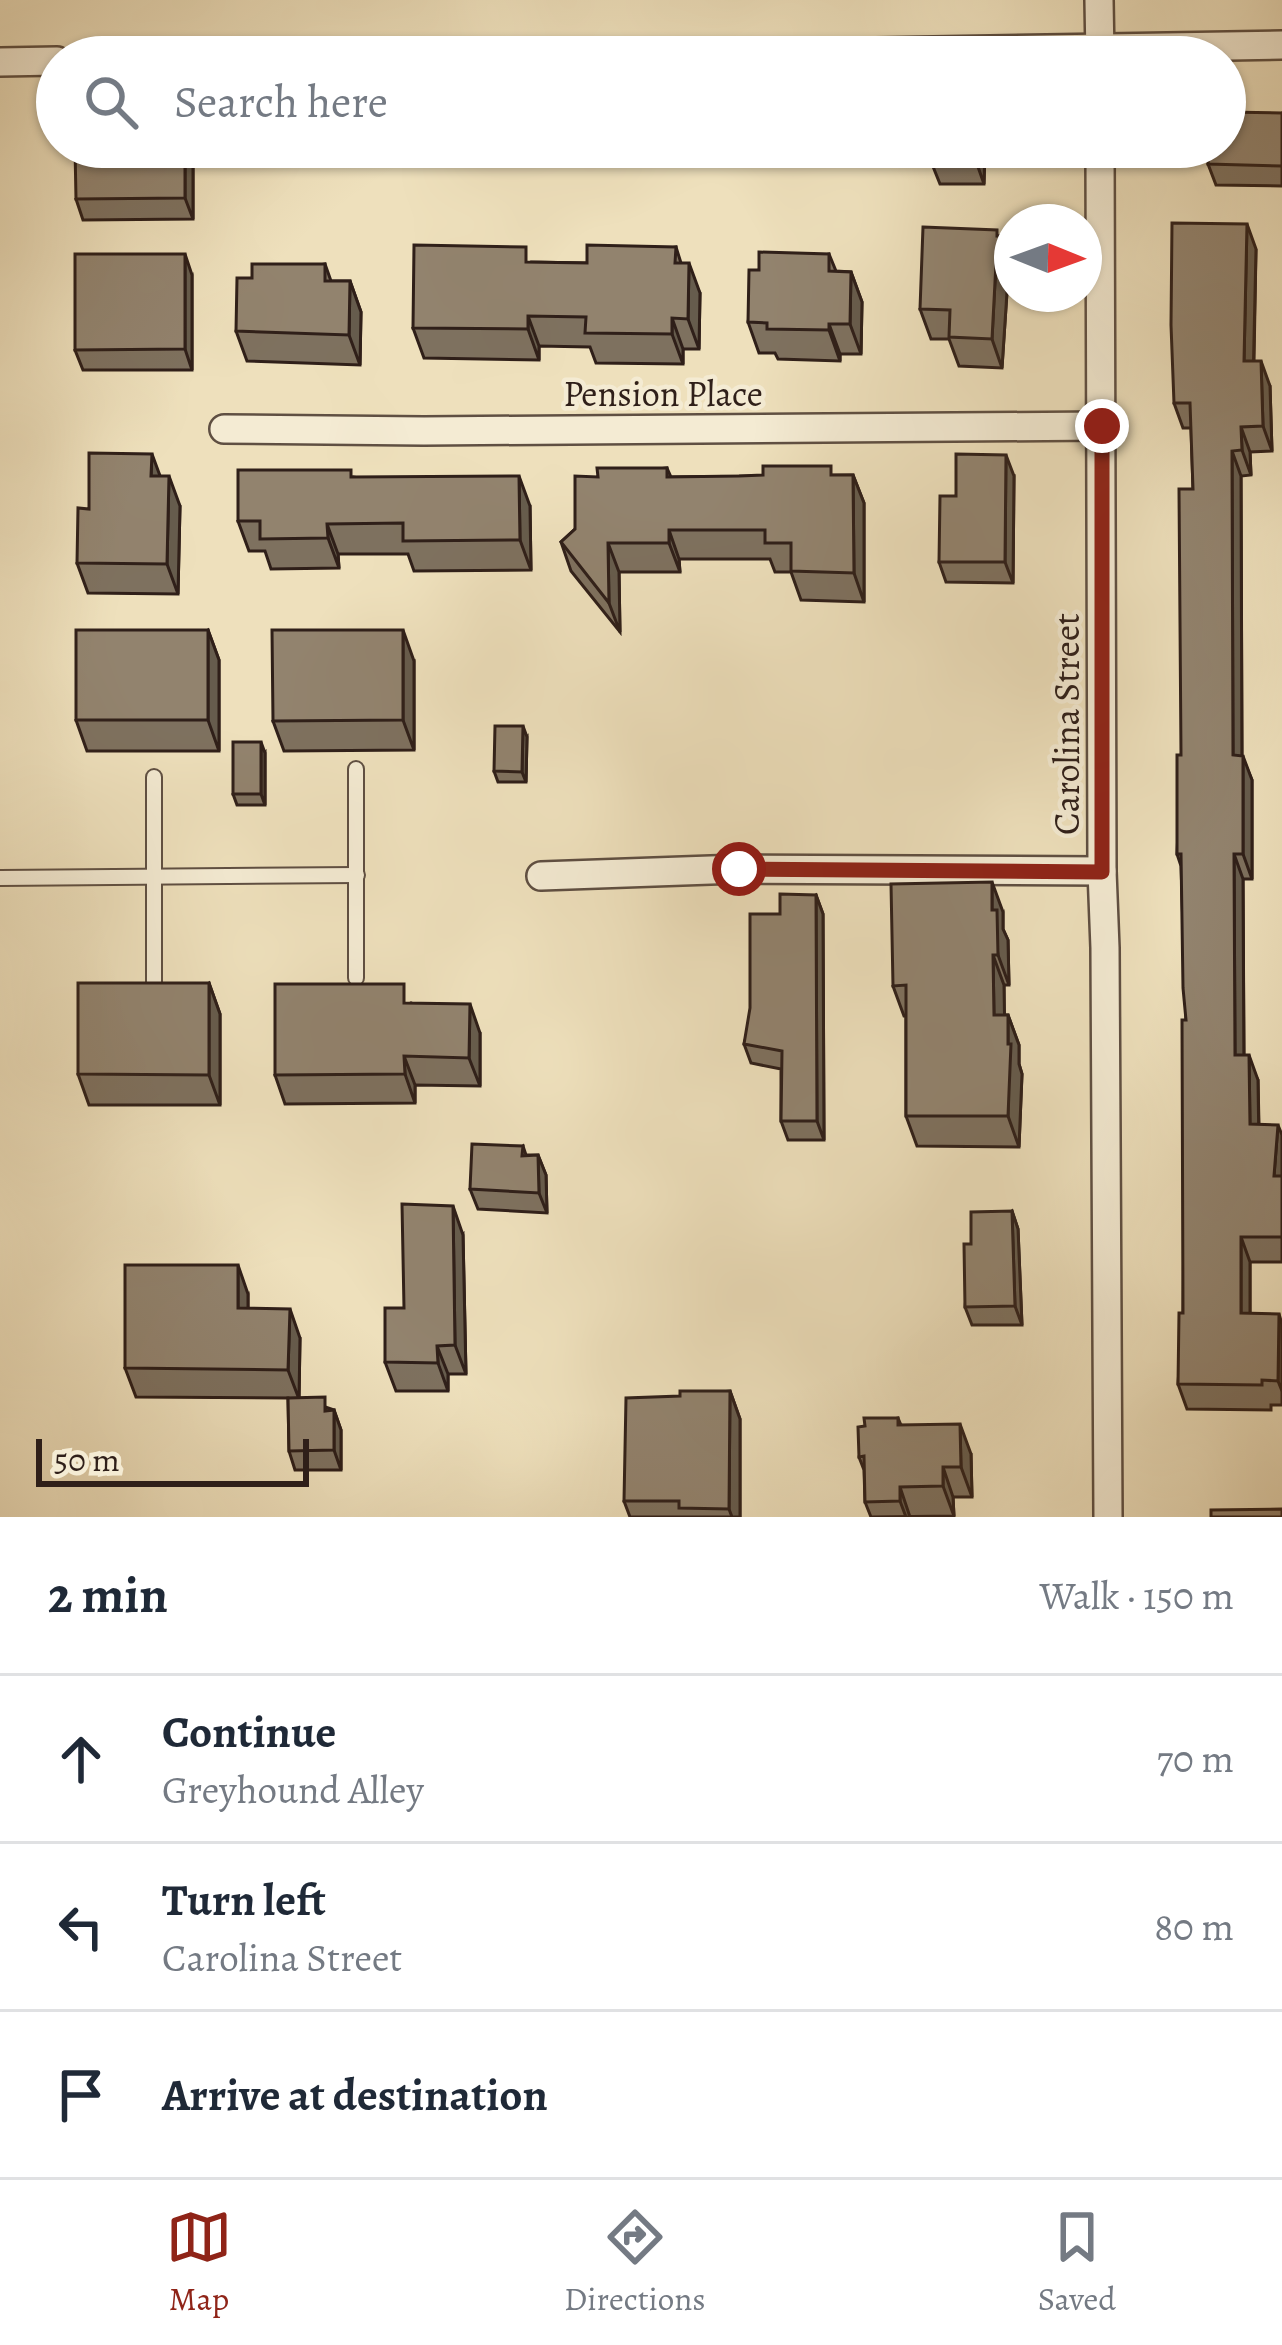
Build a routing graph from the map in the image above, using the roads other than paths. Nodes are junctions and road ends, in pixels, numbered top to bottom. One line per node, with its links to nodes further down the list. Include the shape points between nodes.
1 (1099, 0): 2 (street)
2 (1100, 36)
3 (1282, 45): 4 (street)
4 (1246, 47)
5 (0, 62): 6 (street)
6 (36, 62)
7 (1100, 168): 8 (street, Carolina Street)
8 (1102, 426): 9 (street, Pension Place); 12 (street, Carolina Street)
9 (224, 429)
10 (356, 769): 13 (lane)
11 (154, 777): 15 (lane)
12 (1102, 872): 14 (street); 19 (street, Carolina Street)
13 (357, 875): 15 (lane); 17 (lane)
14 (541, 876)
15 (153, 877): 16 (lane); 18 (lane)
16 (0, 878)
17 (356, 978)
18 (154, 984)
19 (1108, 1517)

